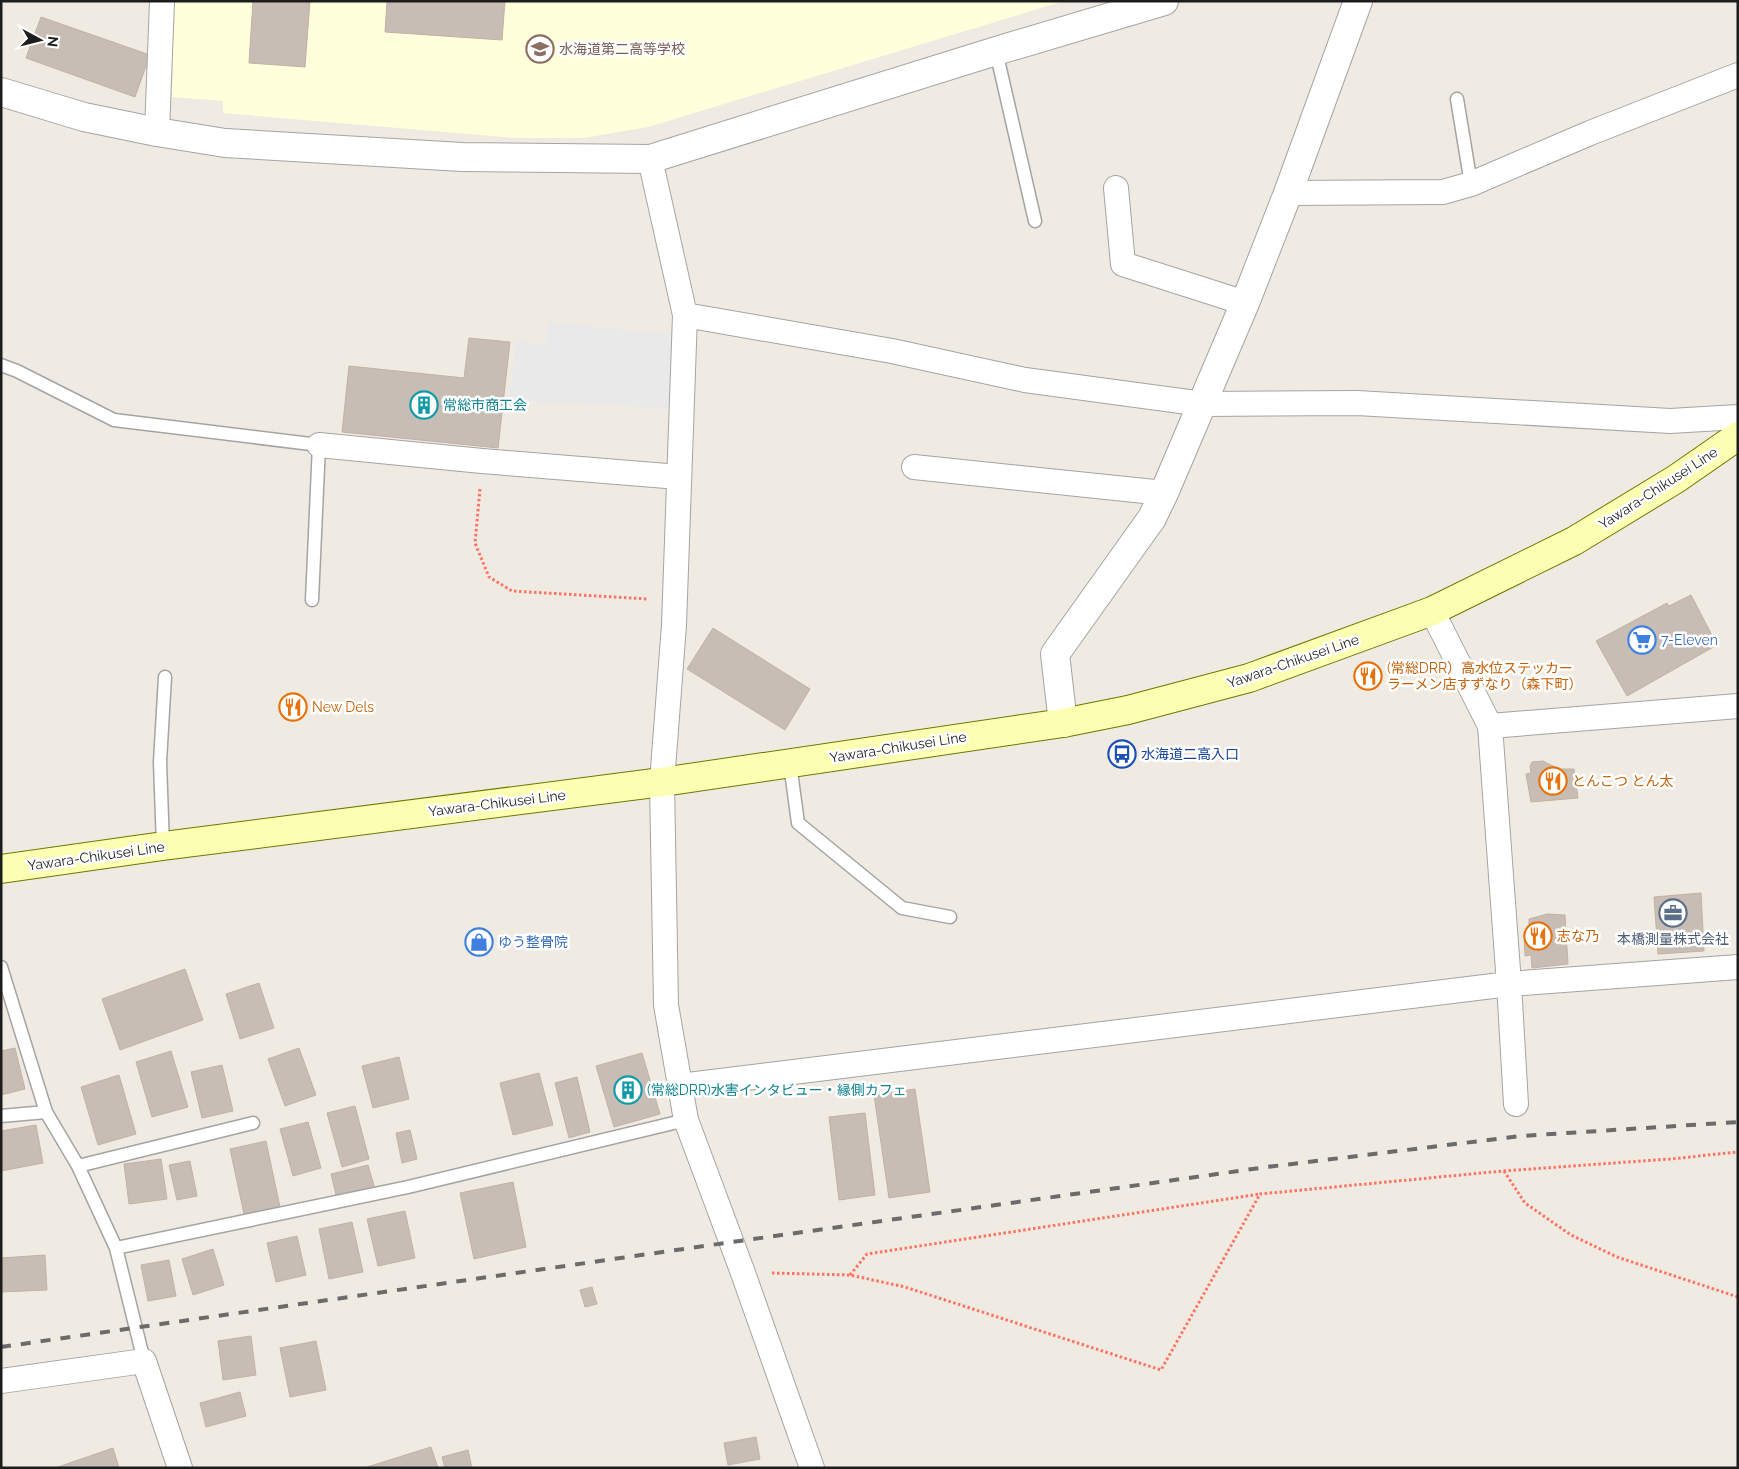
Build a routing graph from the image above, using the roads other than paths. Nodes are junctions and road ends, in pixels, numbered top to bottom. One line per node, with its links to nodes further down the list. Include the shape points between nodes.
1 (162, 1): 8 (street)
2 (1164, 1): 4 (street)
3 (1358, 1): 12 (street)
4 (996, 51): 9 (street); 13 (lane)
5 (1738, 75): 10 (street)
6 (1, 92): 8 (street, via 84,117)
7 (1457, 99): 10 (lane)
8 (157, 132): 9 (street, via 225,143 442,156)
9 (650, 159): 15 (street)
10 (1471, 184): 12 (street, via 1443,192)
11 (1116, 188): 14 (street, via 1123,264)
12 (1288, 193): 14 (street)
13 (1035, 221)
14 (1245, 303): 17 (street)
15 (685, 316): 17 (street, via 892,351 1024,380); 22 (street)
16 (1, 365): 20 (lane, via 17,370 114,420)
17 (1203, 404): 18 (street, via 1357,404 1670,421); 23 (street)
18 (1738, 417)
19 (1738, 436): 25 (main road, Yawara-Chikusei Line, via 1574,542)
20 (320, 445): 22 (street); 24 (lane)
21 (914, 467): 23 (street)
22 (679, 477): 31 (street, via 675,601)
23 (1164, 493): 28 (street, via 1152,518 1055,654)
24 (312, 600)
25 (1432, 611): 28 (main road, Yawara-Chikusei Line, via 1249,678 1128,710); 29 (street)
26 (165, 677): 32 (lane, via 160,762)
27 (1738, 706): 29 (street)
28 (1063, 723): 30 (main road, Yawara-Chikusei Line)
29 (1490, 726): 37 (street)
30 (790, 764): 31 (main road, Yawara-Chikusei Line); 34 (lane, via 798,823 902,908)
31 (662, 782): 32 (main road, Yawara-Chikusei Line); 38 (street, via 666,1005)
32 (163, 846): 33 (main road, Yawara-Chikusei Line)
33 (1, 869)
34 (950, 917)
35 (1, 967): 40 (lane)
36 (1738, 967): 37 (street)
37 (1509, 984): 38 (street); 39 (street)
38 (680, 1086): 42 (street)
39 (1516, 1104)
40 (46, 1112): 41 (lane); 44 (lane)
41 (1, 1116)
42 (686, 1120): 45 (lane, via 408,1187); 49 (street)
43 (253, 1123): 44 (lane)
44 (78, 1166): 45 (lane)
45 (116, 1248): 46 (lane)
46 (144, 1361): 47 (street); 48 (street)
47 (1, 1381)
48 (180, 1468)
49 (812, 1468)

